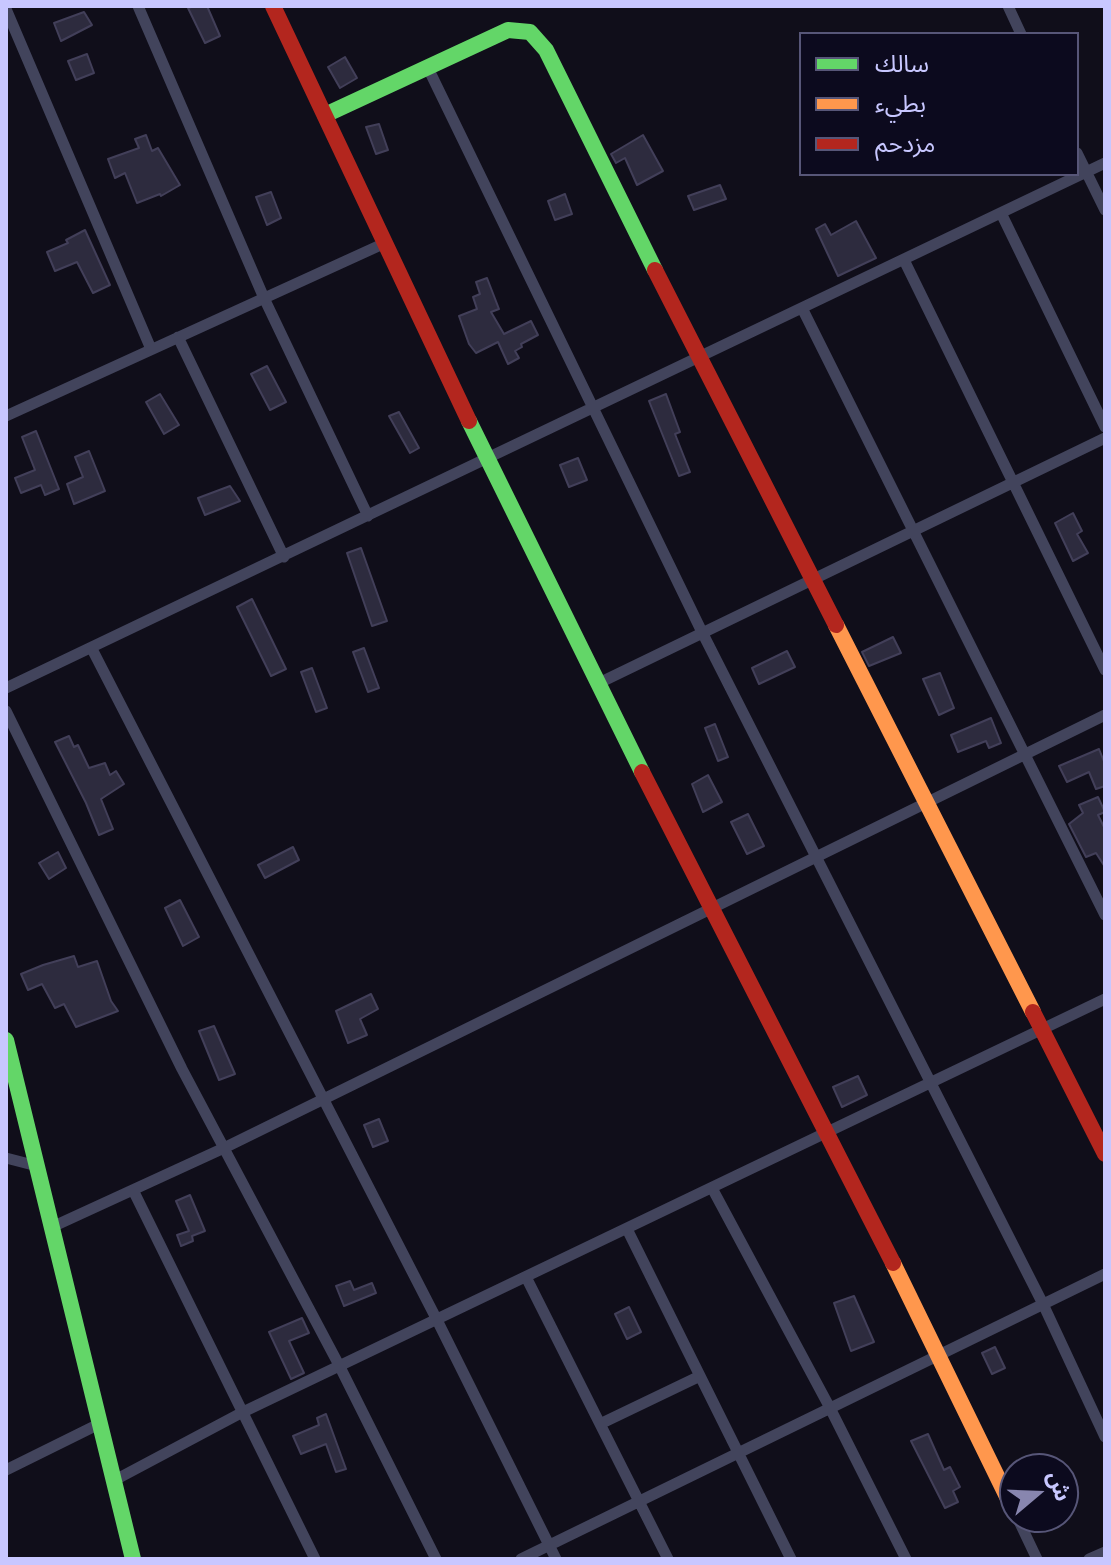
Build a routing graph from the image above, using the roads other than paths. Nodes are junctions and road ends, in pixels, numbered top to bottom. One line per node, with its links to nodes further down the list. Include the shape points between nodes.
1 (138, 6): 15 (street)
2 (273, 6): 7 (street)
3 (1008, 6): 5 (street)
4 (6, 9): 18 (street)
5 (1020, 32)
6 (427, 66): 7 (street); 19 (street, via 508,30 530,32 546,50); 20 (street)
7 (325, 115): 13 (street)
8 (1079, 157): 10 (street)
9 (1105, 163): 10 (street)
10 (1086, 173): 11 (street); 12 (street)
11 (1105, 210)
12 (1001, 213): 14 (street); 22 (street)
13 (385, 243): 15 (street); 24 (street)
14 (904, 260): 16 (street); 25 (street)
15 (264, 298): 17 (street); 26 (street)
16 (802, 308): 19 (street); 27 (street)
17 (178, 337): 18 (street); 28 (street)
18 (151, 349): 21 (street)
19 (699, 357): 20 (street); 29 (street)
20 (595, 407): 24 (street); 30 (street)
21 (6, 416)
22 (1105, 427)
23 (1105, 438): 25 (street)
24 (487, 459): 26 (street); 33 (street)
25 (1013, 482): 27 (street); 32 (street)
26 (368, 516): 28 (street)
27 (914, 532): 29 (street); 37 (street)
28 (284, 557): 31 (street)
29 (813, 580): 30 (street); 38 (street)
30 (702, 632): 33 (street); 39 (street)
31 (92, 649): 34 (street); 47 (street)
32 (1105, 670)
33 (597, 684): 40 (street)
34 (6, 688)
35 (6, 711): 49 (street)
36 (1105, 715): 37 (street)
37 (1025, 755): 38 (street); 41 (street)
38 (926, 803): 39 (street); 43 (street)
39 (816, 855): 40 (street); 46 (street)
40 (712, 906): 47 (street); 48 (street)
41 (1105, 915)
42 (1105, 999): 43 (street)
43 (1042, 1029): 46 (street); 50 (street)
44 (6, 1040): 45 (street)
45 (10, 1069): 52 (street)
46 (931, 1082): 48 (street); 59 (street)
47 (323, 1099): 49 (street); 60 (street)
48 (829, 1131): 53 (street); 61 (street)
49 (224, 1148): 54 (street); 62 (street)
50 (1105, 1154)
51 (6, 1158): 52 (street)
52 (37, 1166): 55 (street)
53 (712, 1188): 56 (street); 64 (street)
54 (133, 1190): 55 (street); 65 (street)
55 (52, 1227): 66 (street)
56 (627, 1229): 58 (street); 63 (street)
57 (1105, 1274): 59 (street)
58 (526, 1277): 60 (street); 67 (street)
59 (1043, 1304): 61 (street); 68 (street)
60 (437, 1320): 62 (street); 75 (street)
61 (941, 1354): 64 (street); 71 (street)
62 (340, 1367): 65 (street); 79 (street)
63 (700, 1376): 67 (street); 69 (street)
64 (830, 1408): 69 (street); 84 (street)
65 (241, 1413): 72 (street); 78 (street)
66 (101, 1423): 70 (street); 72 (street)
67 (600, 1424): 73 (street)
68 (1105, 1437)
69 (738, 1453): 73 (street); 83 (street)
70 (6, 1470)
71 (999, 1479)
72 (115, 1480): 77 (street)
73 (639, 1502): 75 (street); 82 (street)
74 (1025, 1533): 85 (street)
75 (549, 1545): 80 (street); 81 (street)
76 (1105, 1552): 86 (street)
77 (133, 1559)
78 (315, 1559)
79 (436, 1559)
80 (521, 1559)
81 (556, 1559)
82 (668, 1559)
83 (791, 1559)
84 (906, 1559)
85 (1037, 1559)
86 (1089, 1559)

